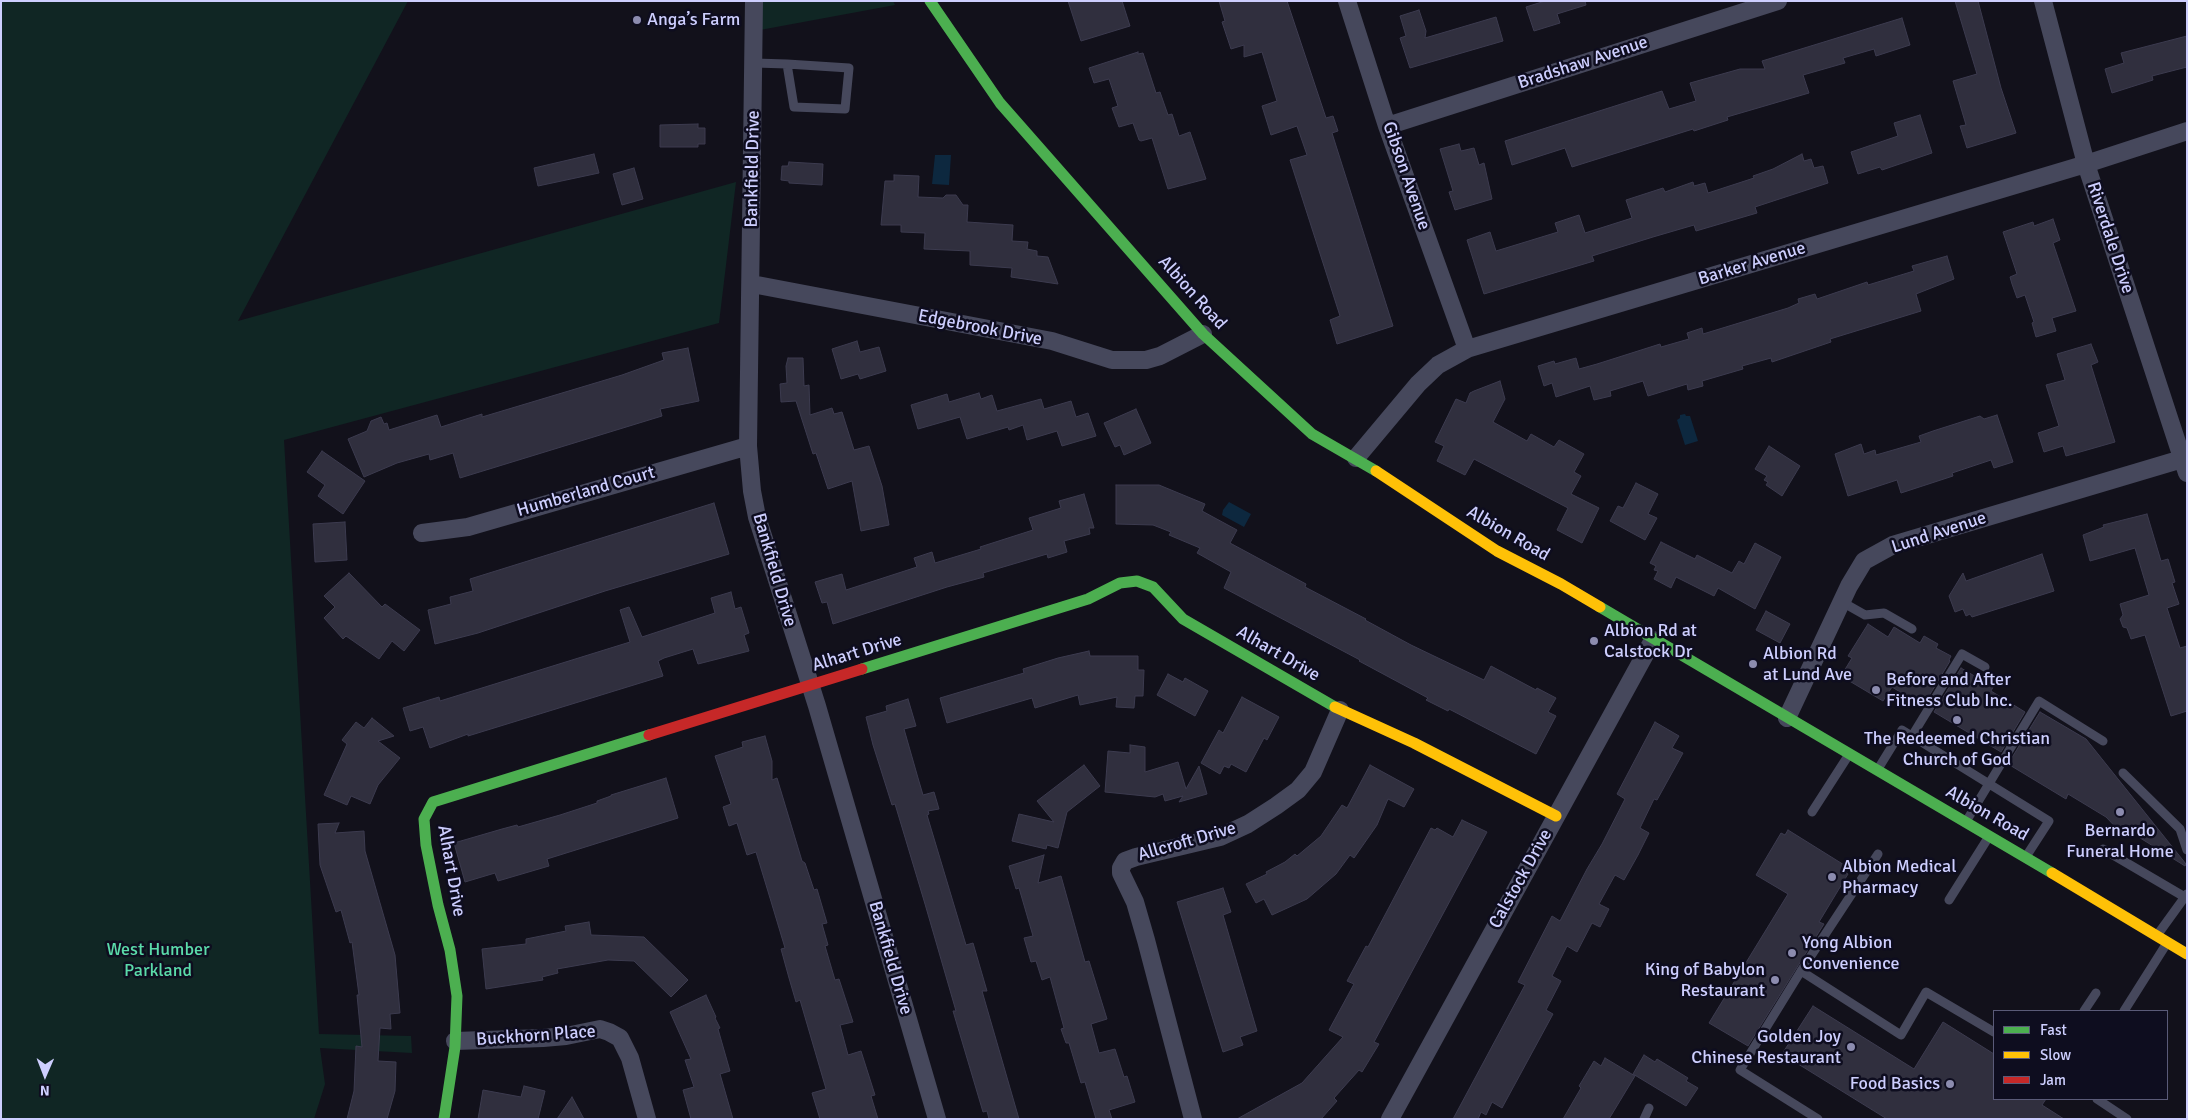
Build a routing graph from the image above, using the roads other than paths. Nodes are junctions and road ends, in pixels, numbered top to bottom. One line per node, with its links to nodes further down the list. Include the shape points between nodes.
1 (754, 1): 6 (street, Bankfield Drive)
2 (930, 1): 12 (main road, Albion Road, via 1000,103)
3 (1347, 1): 8 (street, Gibson Avenue)
4 (1778, 1): 8 (street, Bradshaw Avenue)
5 (2043, 1): 10 (street, Riverdale Drive)
6 (755, 63): 7 (lane); 11 (street, Bankfield Drive)
7 (787, 64): 7 (lane, via 849,68 845,109 794,107)
8 (1388, 126): 13 (street, Gibson Avenue)
9 (2187, 132): 10 (street, Barker Avenue)
10 (2086, 164): 13 (street, Barker Avenue); 16 (street, Riverdale Drive)
11 (752, 284): 12 (street, Edgebrook Drive, via 1052,341 1112,360 1146,360); 14 (street, Bankfield Drive)
12 (1203, 334): 15 (main road, Albion Road, via 1312,434)
13 (1467, 349): 15 (street, Barker Avenue, via 1438,365 1418,384)
14 (748, 446): 17 (street, Humberland Court, via 468,526); 22 (street, Bankfield Drive, via 757,517)
15 (1356, 458): 20 (main road, Albion Road, via 1497,551 1561,584)
16 (2184, 466): 18 (street, Lund Avenue, via 1894,545 1864,561)
17 (422, 533)
18 (1842, 602): 19 (lane, via 1865,615 1884,613); 24 (street, Lund Avenue)
19 (1912, 629)
20 (1653, 640): 24 (main road, Albion Road); 32 (street, Calstock Drive)
21 (1984, 667): 25 (lane, via 1962,654)
22 (810, 686): 23 (main road, Alhart Drive, via 1088,599 1120,583 1137,581 1153,587 1183,620); 49 (main road, Alhart Drive, via 433,802 424,819 426,845 455,976); 54 (street, Bankfield Drive)
23 (1340, 710): 32 (main road, Alhart Drive); 55 (street, Allcroft Drive, via 1313,772 1298,790 1276,806 1220,837 1136,857 1125,861 1121,868 1135,902)
24 (1788, 718): 27 (main road, Albion Road)
25 (1912, 736): 28 (lane, via 1902,730); 30 (lane)
26 (2103, 741): 30 (lane, via 2039,701)
27 (1849, 754): 28 (main road, Albion Road); 31 (lane)
28 (1877, 770): 33 (main road, Albion Road)
29 (2123, 774): 36 (lane, via 2180,829)
30 (1989, 785): 33 (lane); 38 (lane, via 2049,821)
31 (1812, 812)
32 (1556, 816): 56 (street, Calstock Drive)
33 (1965, 822): 34 (main road, Albion Road)
34 (1990, 836): 38 (main road, Albion Road); 40 (lane)
35 (2103, 850): 39 (lane)
36 (2187, 850)
37 (1878, 854): 44 (lane)
38 (2026, 857): 41 (main road, Albion Road)
39 (2185, 895): 41 (lane)
40 (1949, 900)
41 (2156, 936): 42 (main road, Albion Road)
42 (2168, 943): 43 (main road, Albion Road); 47 (lane)
43 (2187, 954)
44 (1801, 971): 48 (lane, via 1901,1035 1926,992); 58 (lane, via 1740,1070)
45 (2096, 993): 46 (lane)
46 (2085, 1010)
47 (2125, 1010)
48 (1993, 1031)
49 (455, 1041): 52 (main road, Alhart Drive); 53 (street, Buckhorn Place, via 543,1038 600,1029 609,1032 620,1038 630,1058)
50 (2098, 1100): 59 (lane)
51 (1649, 1108): 57 (lane)
52 (444, 1119)
53 (647, 1119)
54 (937, 1119)
55 (1194, 1119)
56 (1390, 1119)
57 (1644, 1119)
58 (1818, 1119)
59 (2127, 1119)

